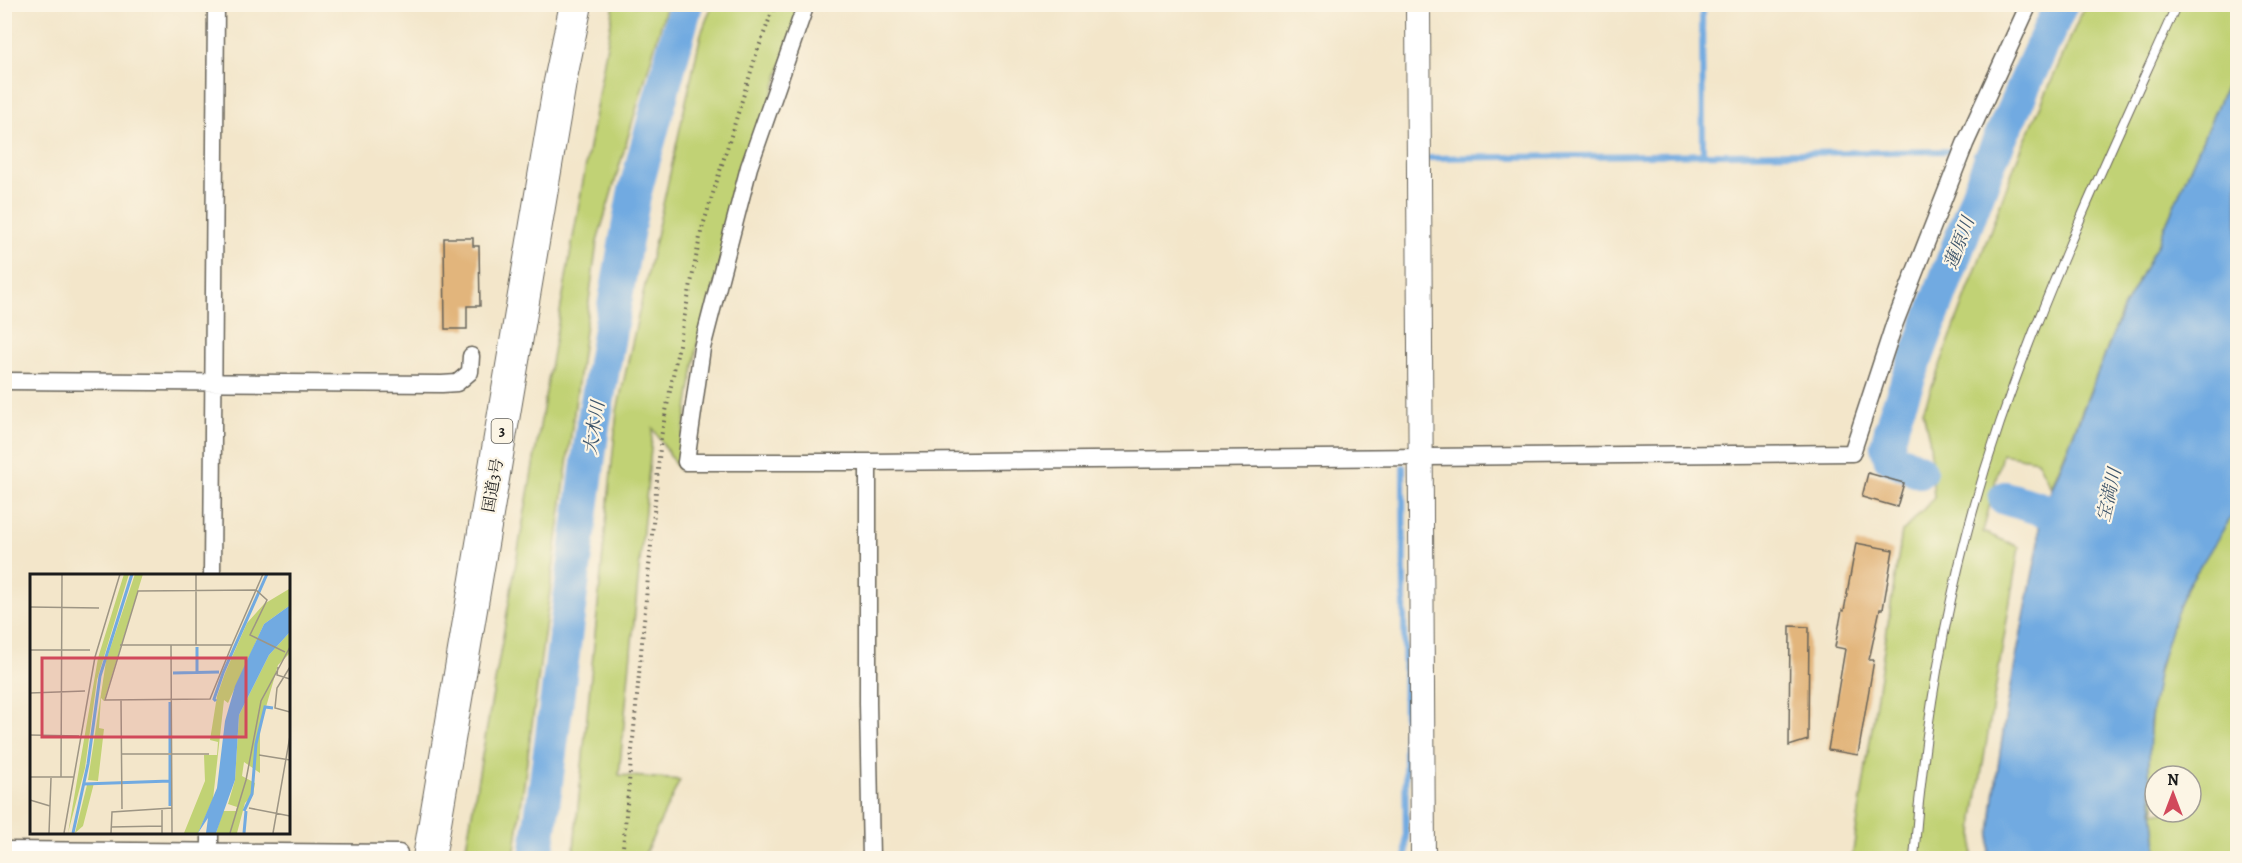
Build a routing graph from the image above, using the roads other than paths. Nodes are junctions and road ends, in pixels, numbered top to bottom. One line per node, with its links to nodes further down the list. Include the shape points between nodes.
1 (216, 4): 9 (street)
2 (576, 4): 16 (highway, 国道3号 / 3)
3 (806, 4): 11 (street, via 749,167 702,348 686,462)
4 (1418, 4): 10 (street)
5 (2029, 4): 10 (street, via 1965,144 1894,324 1852,453)
6 (2177, 4): 19 (lane, via 2041,310 1976,499 1950,601 1927,724)
7 (471, 356): 9 (street, via 470,372 457,383)
8 (4, 381): 9 (street)
9 (213, 382): 12 (street)
10 (1420, 456): 11 (street); 18 (street)
11 (868, 462): 17 (street)
12 (212, 574)
13 (210, 833): 15 (street)
14 (4, 850): 15 (street)
15 (210, 855): 16 (street)
16 (414, 856)
17 (871, 858)
18 (1423, 858)
19 (1914, 858)

